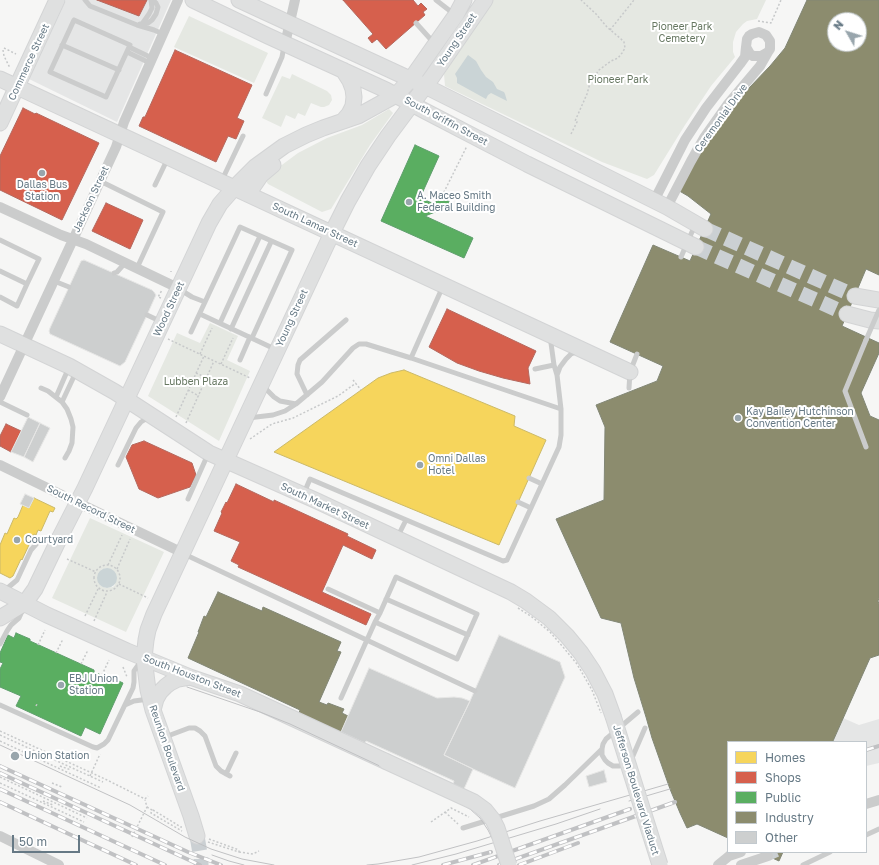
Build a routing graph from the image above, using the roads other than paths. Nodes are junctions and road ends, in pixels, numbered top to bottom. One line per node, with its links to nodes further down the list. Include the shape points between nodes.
1 (57, 0): 27 (main road, Commerce Street)
2 (85, 0): 14 (lane, via 90,6)
3 (152, 0): 14 (lane, via 158,7 156,14 148,23)
4 (178, 0): 15 (street, Jackson Street)
5 (193, 0): 16 (main road, South Griffin Street)
6 (239, 0): 12 (main road, South Griffin Street)
7 (295, 0): 12 (street)
8 (436, 0): 11 (lane)
9 (464, 0): 11 (main road, Young Street)
10 (485, 0): 28 (main road, Young Street)
11 (456, 15): 17 (main road, Young Street)
12 (290, 23): 16 (street); 26 (main road, South Griffin Street)
13 (416, 23): 17 (lane)
14 (140, 24): 15 (lane)
15 (163, 34): 22 (street, Jackson Street)
16 (285, 44): 24 (main road, South Griffin Street); 29 (lane)
17 (435, 44): 26 (main road, Young Street)
18 (62, 45): 20 (lane, via 74,20 130,45); 23 (lane); 23 (lane, via 50,72 57,76 106,97)
19 (746, 47): 21 (street, via 750,54 757,57); 21 (street, Ceremonial Drive, via 749,36 755,32 763,32 771,45); 44 (street, Ceremonial Drive, via 745,57 706,108 686,140)
20 (128, 49): 22 (lane); 23 (lane)
21 (768, 52): 44 (street, Ceremonial Drive, via 760,66 728,104)
22 (151, 60): 34 (street, Jackson Street)
23 (119, 70)
24 (343, 70): 30 (main road, South Griffin Street); 32 (main road, via 350,81 354,97 353,106)
25 (5, 73): 27 (main road, South Lamar Street)
26 (411, 79): 28 (main road, South Griffin Street); 30 (main road, Young Street)
27 (17, 86): 33 (main road, Commerce Street); 34 (main road, South Lamar Street)
28 (425, 86): 31 (main road, Young Street); 38 (main road, South Griffin Street)
29 (266, 94)
30 (396, 95): 31 (main road, South Griffin Street); 32 (main road, Wood Street, via 364,113)
31 (412, 104): 42 (main road, South Griffin Street); 48 (main road, Young Street, via 368,166)
32 (343, 121): 35 (main road, Wood Street)
33 (0, 122)
34 (120, 134): 37 (main road, South Lamar Street); 39 (street, Jackson Street)
35 (306, 135): 41 (main road, Wood Street, via 284,146); 43 (main road, via 296,148 261,175)
36 (243, 136): 41 (lane)
37 (168, 157): 40 (lane); 41 (main road, South Lamar Street)
38 (589, 168): 42 (main road); 44 (main road, South Griffin Street)
39 (100, 181): 51 (street, Jackson Street); 56 (lane, via 163,212)
40 (155, 185)
41 (228, 185): 43 (main road, South Lamar Street); 63 (main road, Wood Street)
42 (579, 190): 46 (main road, South Griffin Street)
43 (248, 194): 48 (main road, South Lamar Street)
44 (660, 204): 46 (main road, via 660,212 650,216); 47 (main road, South Griffin Street)
45 (0, 207): 51 (street)
46 (634, 217): 53 (main road, South Griffin Street)
47 (700, 226): 53 (lane)
48 (332, 233): 61 (main road, South Lamar Street); 82 (main road, Young Street)
49 (260, 236): 52 (lane); 67 (lane, via 240,227); 75 (lane)
50 (0, 240): 60 (lane, via 39,258)
51 (73, 240): 55 (street); 59 (street, Jackson Street)
52 (271, 242): 76 (lane); 80 (lane, via 292,250)
53 (692, 245): 54 (lane)
54 (681, 257)
55 (125, 263): 56 (street); 58 (lane)
56 (136, 268): 63 (street)
57 (0, 271): 60 (lane)
58 (114, 273)
59 (54, 281): 62 (lane); 81 (street, Jackson Street)
60 (27, 284): 65 (lane, via 17,306)
61 (443, 285): 79 (main road, South Lamar Street); 85 (lane)
62 (69, 287)
63 (178, 288): 67 (lane); 74 (main road, Wood Street)
64 (855, 296): 66 (main road)
65 (0, 297)
66 (879, 300)
67 (205, 302): 69 (lane)
68 (879, 310): 107 (lane, bridge, via 845,391)
69 (200, 314): 75 (lane); 77 (lane)
70 (847, 314): 73 (main road)
71 (147, 315): 74 (lane)
72 (346, 320): 96 (lane, via 300,360 297,374)
73 (879, 321)
74 (163, 322): 99 (main road, Wood Street)
75 (218, 322): 76 (lane)
76 (234, 330): 80 (lane)
77 (191, 332)
78 (0, 334): 81 (main road, South Market Street)
79 (550, 335): 83 (main road, South Lamar Street); 87 (lane)
80 (251, 338): 82 (lane); 86 (lane)
81 (24, 345): 88 (main road, South Market Street); 92 (street, Jackson Street)
82 (277, 350): 93 (main road, Young Street)
83 (581, 350): 90 (main road, South Lamar Street); 91 (lane, via 566,359)
84 (638, 354): 90 (lane)
85 (411, 358): 96 (lane, via 359,344); 103 (lane)
86 (240, 360)
87 (554, 365): 89 (lane); 91 (lane)
88 (73, 368): 97 (lane); 99 (main road, South Market Street); 101 (lane)
89 (535, 369)
90 (630, 372): 95 (lane)
91 (557, 375): 103 (lane)
92 (3, 382): 98 (street, Jackson Street)
93 (256, 382): 102 (lane, via 274,398); 106 (main road, Young Street)
94 (41, 388): 97 (lane)
95 (629, 388)
96 (307, 395): 102 (lane)
97 (56, 396): 101 (lane)
98 (0, 397)
99 (127, 399): 105 (main road, South Market Street); 117 (main road, Wood Street)
100 (0, 402): 104 (lane)
101 (62, 402): 109 (lane, via 73,427 72,443)
102 (296, 404): 106 (lane, via 273,415)
103 (561, 409): 114 (lane, via 562,435)
104 (27, 415)
105 (151, 415): 108 (main road, South Market Street); 112 (lane, via 136,428)
106 (246, 418): 110 (main road, Young Street)
107 (866, 447)
108 (209, 453): 110 (main road, South Market Street); 116 (lane)
109 (65, 458)
110 (226, 461): 115 (main road, South Market Street); 123 (main road, Young Street)
111 (0, 465): 117 (street, South Record Street)
112 (118, 465)
113 (529, 478): 114 (lane)
114 (542, 484): 119 (lane)
115 (303, 495): 120 (lane, via 310,479); 122 (main road, South Market Street)
116 (188, 499)
117 (78, 502): 121 (main road, Wood Street); 123 (street, South Record Street)
118 (518, 502): 119 (lane)
119 (531, 508): 120 (lane, via 507,560 503,561)
120 (406, 520): 122 (lane)
121 (60, 537): 125 (lane, via 38,542 31,550 17,580); 127 (main road, Wood Street, via 35,589)
122 (397, 539): 142 (main road, South Market Street, via 511,592 522,604 549,618 567,636 593,671 605,694)
123 (183, 553): 132 (lane); 134 (main road, Young Street, via 148,630)
124 (328, 589): 128 (lane)
125 (2, 592): 127 (main road, South Houston Street)
126 (386, 599): 128 (lane); 131 (lane); 131 (lane, via 396,577 477,614)
127 (25, 603): 129 (main road); 133 (lane, via 19,618); 134 (main road, South Houston Street)
128 (380, 612): 130 (lane)
129 (0, 618)
130 (376, 622): 131 (lane, via 457,659); 132 (lane)
131 (468, 635)
132 (367, 640): 136 (lane); 137 (lane)
133 (0, 642)
134 (144, 658): 135 (main road, South Houston Street); 139 (lane, via 134,671 133,688); 140 (main road, Reunion Boulevard)
135 (190, 677): 140 (main road, via 170,683); 158 (main road, South Houston Street, bridge, via 240,694 474,802 493,820)
136 (474, 691)
137 (341, 698)
138 (0, 705): 139 (lane, via 97,748 108,740)
139 (125, 705): 140 (lane, via 134,701)
140 (151, 705): 144 (main road, Reunion Boulevard)
141 (638, 712): 145 (lane, via 606,739)
142 (608, 716): 159 (main road, Jefferson Boulevard Viaduct, bridge)
143 (645, 728): 145 (lane, via 632,758 624,765 608,764 602,755)
144 (162, 738): 146 (lane, via 195,728 205,736 216,766 228,775); 153 (main road, Reunion Boulevard, via 191,816)
145 (602, 749): 149 (lane, via 549,799)
146 (236, 752)
147 (879, 800): 148 (street)
148 (867, 804)
149 (463, 828)
150 (879, 829): 151 (lane)
151 (867, 835)
152 (0, 836): 157 (street)
153 (203, 837)
154 (738, 853): 160 (street, via 729,856)
155 (828, 853): 162 (lane)
156 (768, 856): 161 (street)
157 (60, 865)
158 (509, 865)
159 (660, 865)
160 (718, 865)
161 (741, 865)
162 (803, 865)

